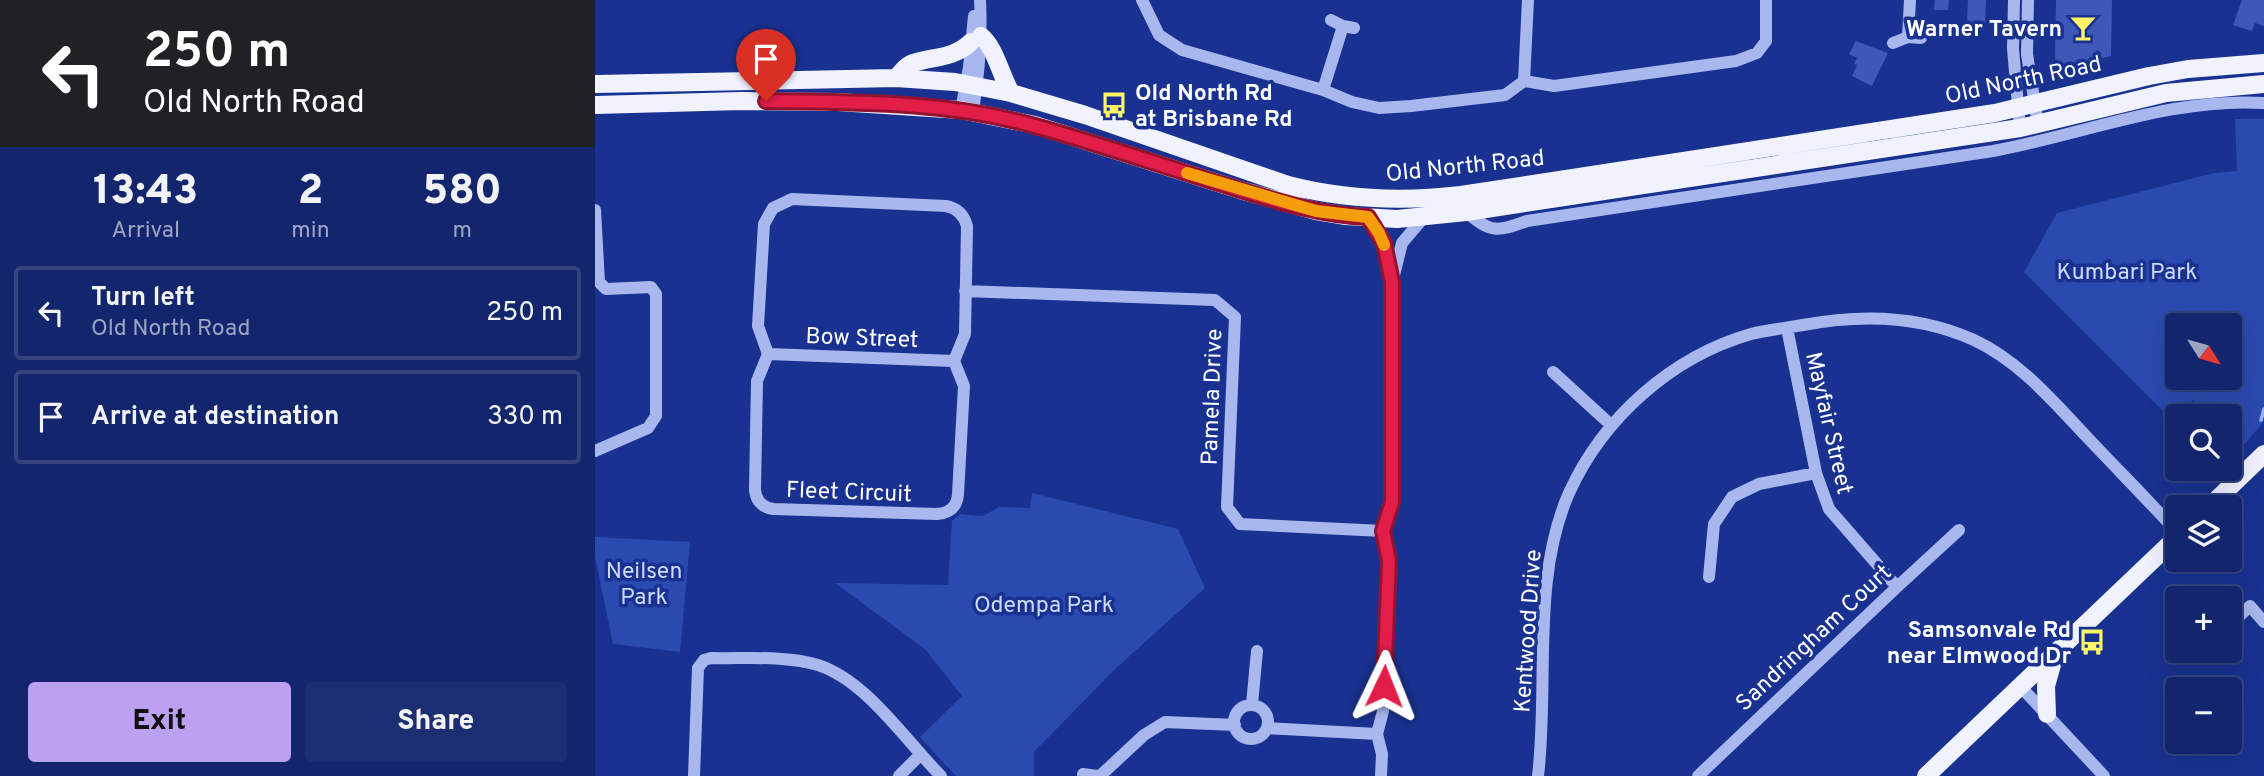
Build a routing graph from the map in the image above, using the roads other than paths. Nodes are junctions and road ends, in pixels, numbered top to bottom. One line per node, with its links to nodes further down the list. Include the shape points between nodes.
1 (1142, 0): 17 (street, via 1159,35 1182,50)
2 (1528, 0): 13 (street)
3 (1766, 0): 13 (street, via 1766,40 1757,53 1736,61 1554,86)
4 (1910, 0): 10 (street, via 1914,38)
5 (2014, 0): 21 (street, via 2013,49)
6 (2028, 0): 21 (street)
7 (980, 1): 9 (street, via 974,16)
8 (1343, 25): 17 (street)
9 (976, 39): 12 (main road, via 952,55 910,63); 16 (street); 18 (main road, via 989,42)
10 (1892, 43)
11 (2264, 63): 21 (main road, Old North Road, via 2149,76)
12 (895, 78): 14 (main road, Old North Road); 16 (main road, Old North Road)
13 (1524, 81): 17 (street, via 1505,95 1401,107 1370,106)
14 (595, 84)
15 (2264, 84): 23 (main road, Old North Road, via 2166,93)
16 (972, 85): 18 (main road, Old North Road); 22 (street)
17 (1323, 90)
18 (1011, 93): 21 (main road, Old North Road, via 1288,185 1375,200 1461,195)
19 (2264, 103): 26 (street, Old North Road, via 2171,111 1993,151 1527,221 1509,228 1487,228)
20 (595, 105): 22 (main road, Old North Road, via 825,102)
21 (2026, 106): 23 (street); 24 (street)
22 (967, 110): 27 (main road, Old North Road, via 1035,125 1281,202)
23 (2038, 124): 24 (main road, Old North Road)
24 (2020, 128): 26 (main road, Old North Road)
25 (595, 210): 36 (street, via 599,282 606,289 651,288 656,294 656,416 647,428)
26 (1466, 212): 28 (main road, Old North Road)
27 (1368, 217): 28 (main road, Old North Road); 29 (street, via 1384,243)
28 (1424, 217): 29 (street, via 1402,243)
29 (1392, 282): 42 (street, via 1392,502)
30 (965, 291): 32 (street, via 967,226 954,209 787,201 773,208 764,223 758,326); 33 (street, via 965,334); 42 (street, Pamela Drive, via 1215,300 1235,317 1227,507 1240,524)
31 (1787, 328): 35 (street, Kentwood Drive, via 1738,339 1675,369); 38 (street, Mayfair Street); 40 (street, Kentwood Drive, via 1839,318 1883,317 1925,323 1975,341 2027,374)
32 (768, 354): 33 (street, Bow Street); 33 (street, Fleet Circuit, via 757,381 756,495 768,508 787,510 937,514 952,509 958,498 964,386)
33 (954, 361)
34 (1553, 372): 35 (street)
35 (1611, 425): 63 (street, Kentwood Drive, via 1569,495 1554,541 1546,588)
36 (595, 451)
37 (2264, 454): 39 (main road)
38 (1816, 473): 44 (street, via 1759,484 1733,497 1714,524); 45 (street, Mayfair Street, via 1829,509)
39 (2221, 495)
40 (2165, 519)
41 (1959, 530): 45 (street, Sandringham Court)
42 (1383, 531): 55 (street, via 1389,561 1383,711)
43 (2165, 549): 49 (main road)
44 (1709, 577)
45 (1897, 587): 64 (street, Sandringham Court)
46 (2242, 614): 47 (street, via 2250,606)
47 (2264, 622)
48 (1257, 651): 51 (street)
49 (2055, 654): 50 (main road); 52 (main road, via 2046,686)
50 (2020, 686): 52 (street); 65 (main road)
51 (1252, 704): 53 (street, via 1239,708); 54 (street, via 1265,709)
52 (2047, 714): 66 (street)
53 (1235, 725): 54 (street, via 1238,734 1251,739); 61 (street, via 1165,722 1144,734)
54 (1266, 728): 55 (street)
55 (1377, 734): 62 (street)
56 (921, 755): 58 (street, via 865,693 835,672 793,661 724,658 704,660 698,668); 59 (street); 60 (street)
57 (1083, 774): 61 (street)
58 (694, 776)
59 (899, 776)
60 (941, 776)
61 (1099, 776)
62 (1381, 776)
63 (1538, 776)
64 (1698, 776)
65 (1926, 776)
66 (2104, 776)

